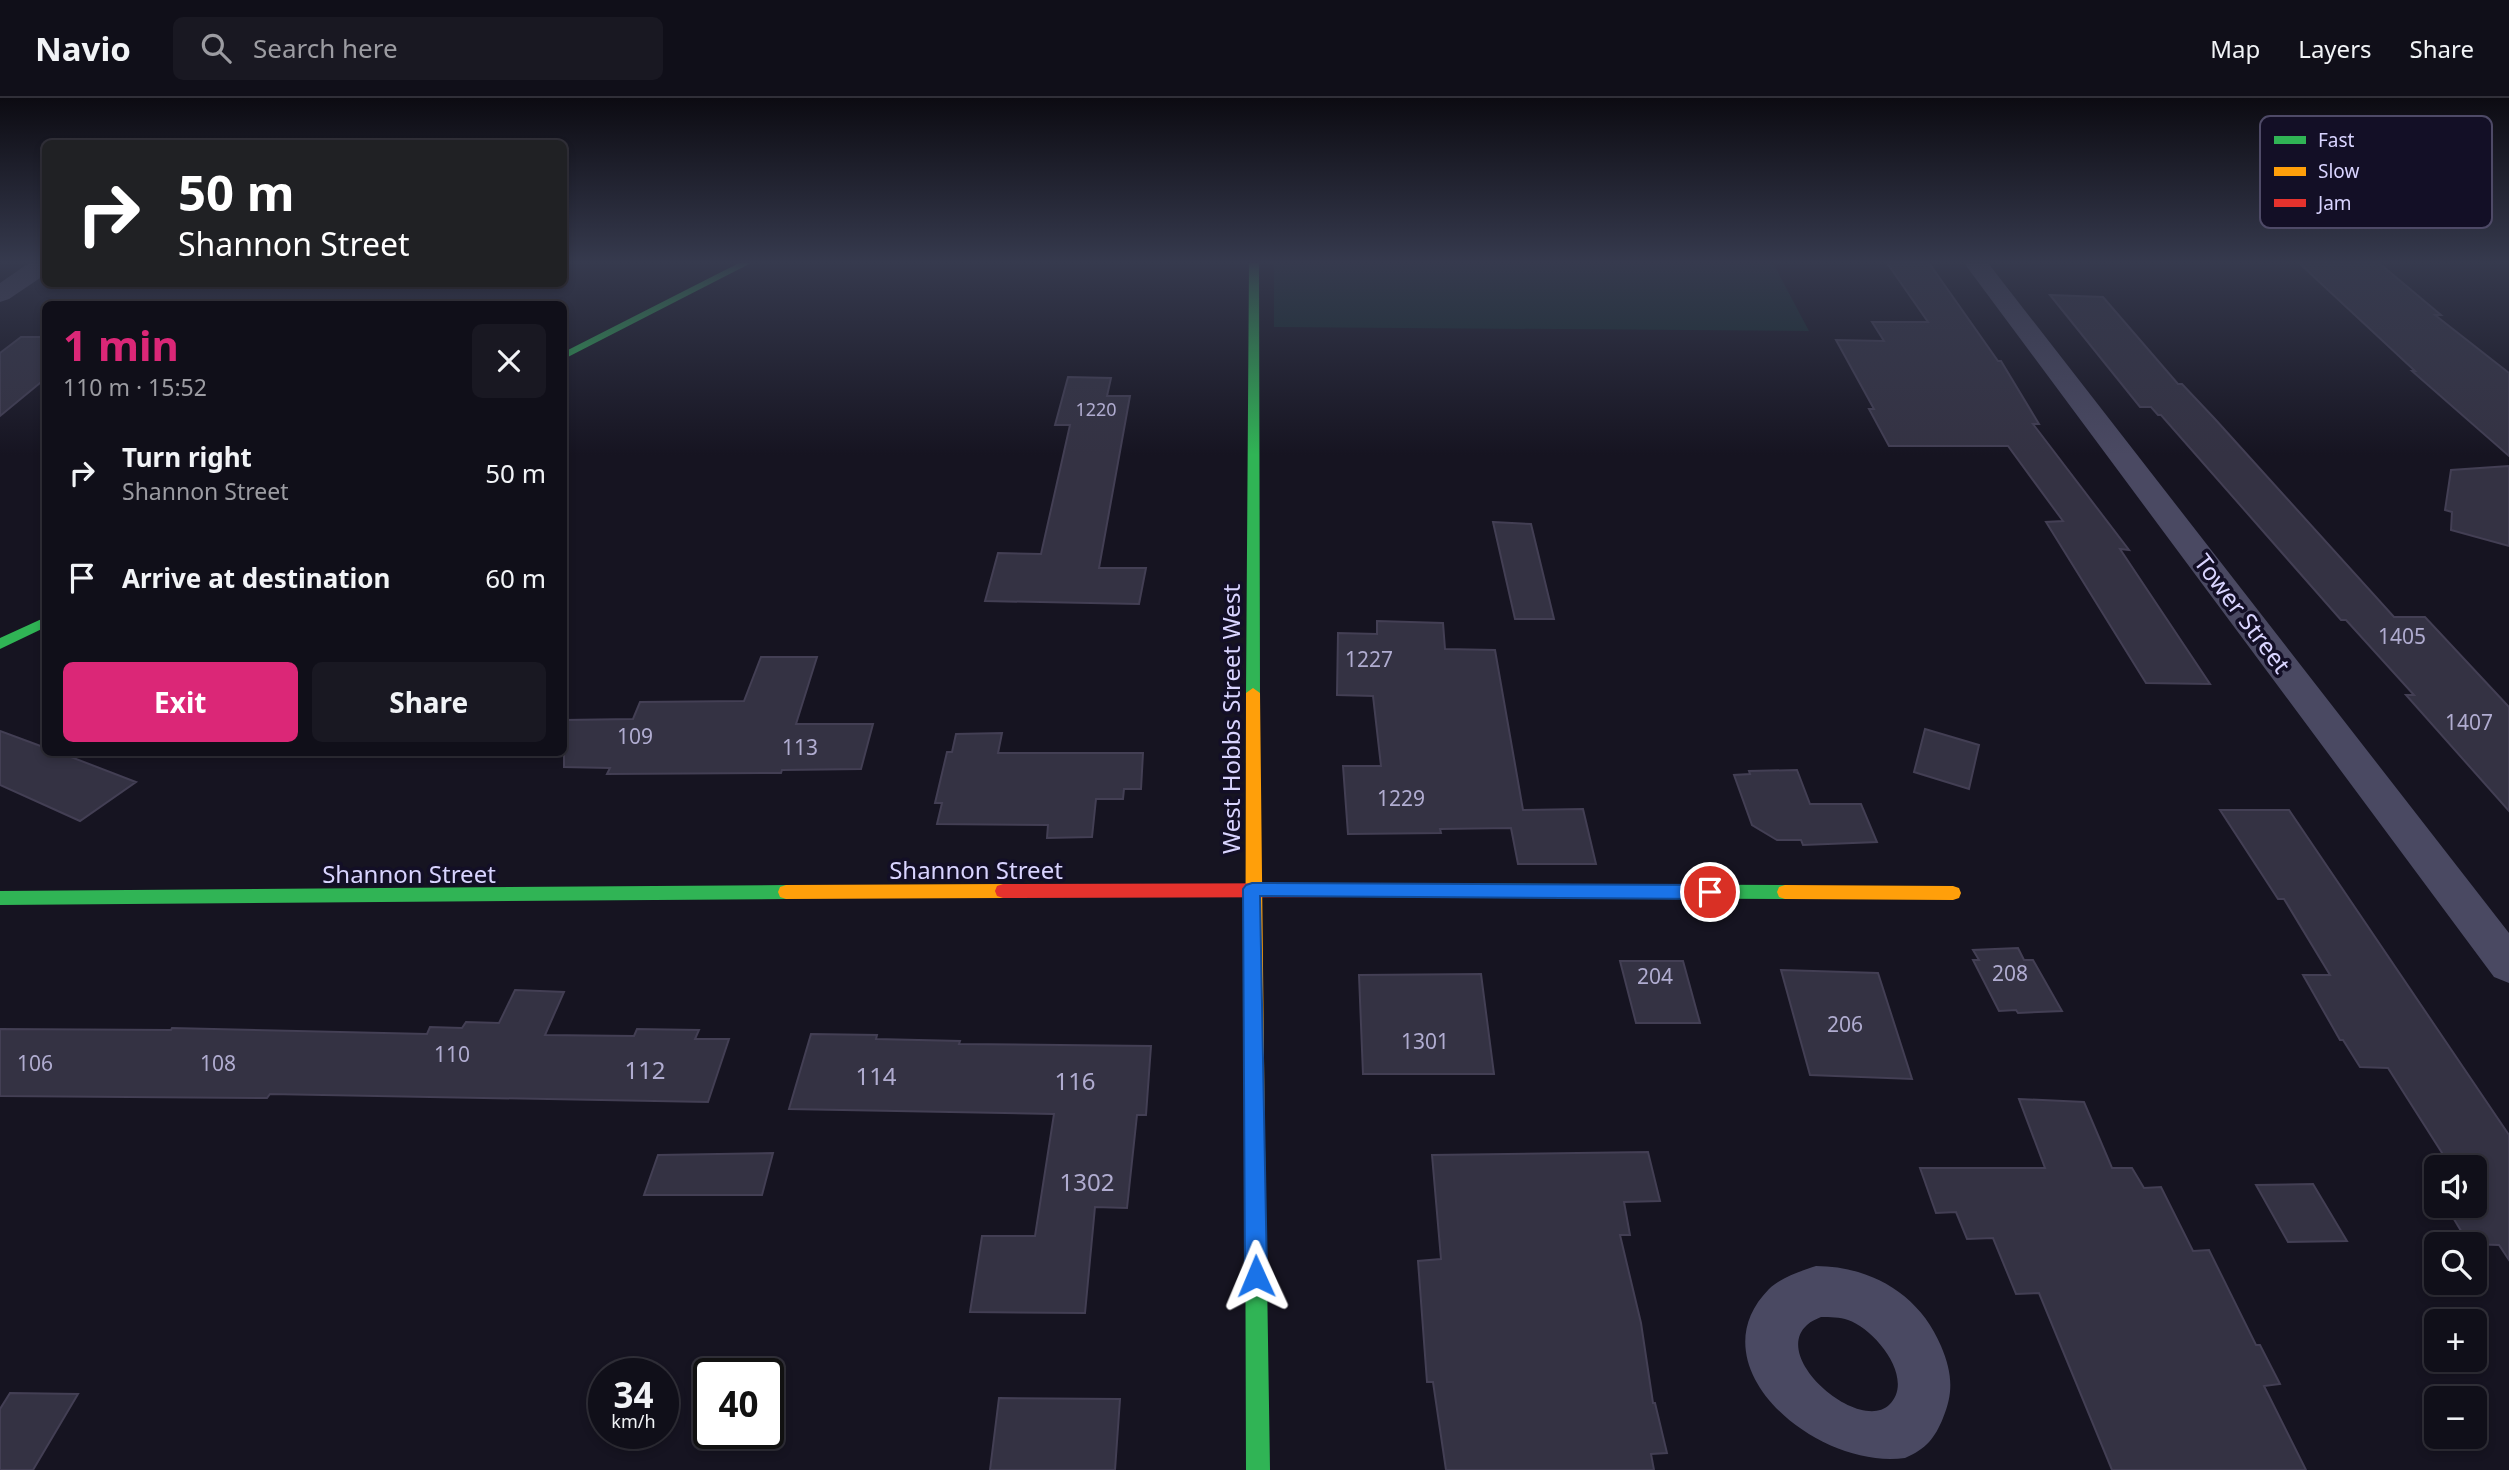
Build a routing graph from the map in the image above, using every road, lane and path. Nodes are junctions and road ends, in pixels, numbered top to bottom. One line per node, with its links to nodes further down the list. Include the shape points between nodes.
1 (621, 327): 4 (street)
2 (1254, 327): 7 (street, West Hobbs Street West)
3 (2025, 327): 10 (street, Tower Street)
4 (567, 354)
5 (42, 623): 6 (street)
6 (0, 644)
7 (1252, 889): 8 (street, Shannon Street); 9 (street, Shannon Street); 11 (street, West Hobbs Street West)
8 (1953, 893)
9 (0, 898)
10 (2509, 965)
11 (1258, 1470)

